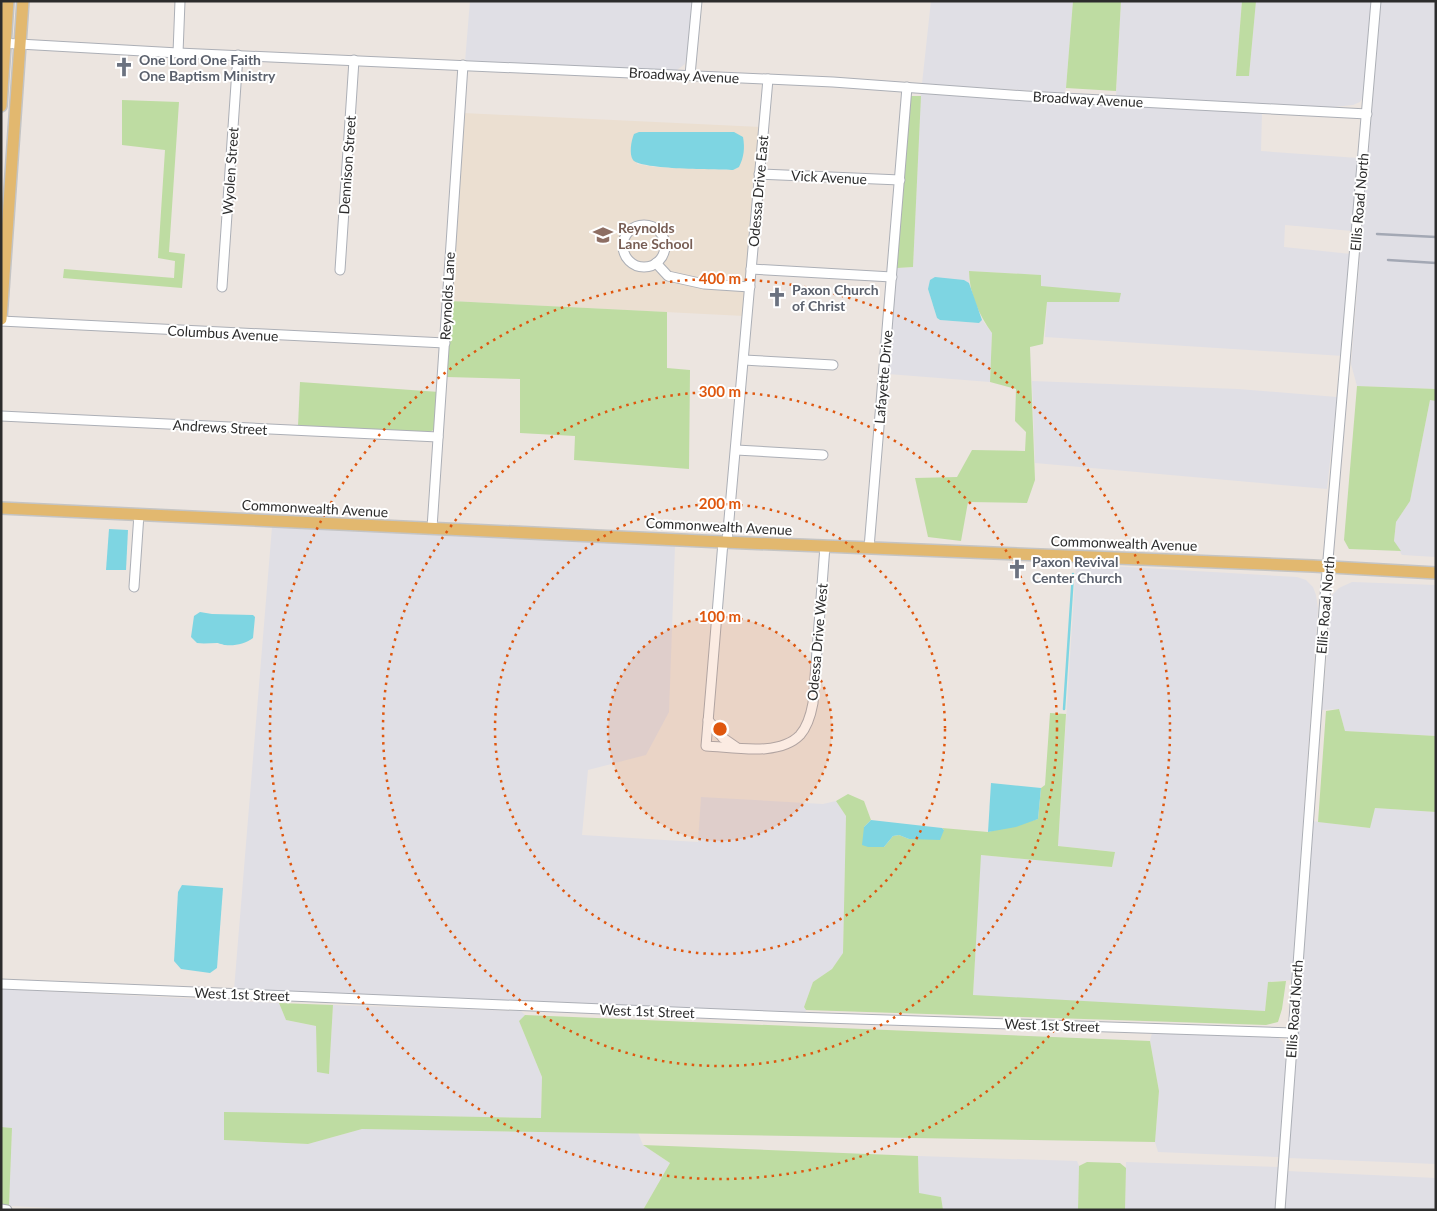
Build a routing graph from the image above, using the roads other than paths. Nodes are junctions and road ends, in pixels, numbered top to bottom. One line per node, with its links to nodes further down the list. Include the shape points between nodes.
1 (8, 1): 6 (main road)
2 (23, 1): 7 (main road)
3 (180, 1): 8 (street)
4 (697, 1): 12 (street)
5 (1376, 1): 16 (street, Ellis Road North)
6 (3, 43): 7 (street, Broadway Avenue); 15 (main road)
7 (20, 44): 8 (street, Broadway Avenue); 19 (main road)
8 (178, 53): 9 (street, Broadway Avenue)
9 (238, 55): 10 (street, Broadway Avenue); 24 (street, Wyolen Street)
10 (354, 60): 11 (street, Broadway Avenue); 22 (street, Dennison Street)
11 (462, 65): 12 (street, Broadway Avenue); 27 (street, Reynolds Lane)
12 (690, 75): 13 (street, Broadway Avenue)
13 (768, 79): 14 (street, Broadway Avenue); 17 (street, Odessa Drive East)
14 (907, 87): 16 (street, Broadway Avenue); 18 (street, Lafayette Drive)
15 (1, 106)
16 (1367, 114): 40 (street, Ellis Road North)
17 (759, 174): 18 (street, Vick Avenue); 21 (street, Odessa Drive East)
18 (900, 180): 23 (street, Lafayette Drive)
19 (5, 200): 26 (main road)
20 (656, 263): 20 (street, via 665,252 661,233 650,226 637,226 624,242 626,256 644,267); 25 (street, via 668,276 704,284)
21 (751, 269): 23 (street); 25 (street, Odessa Drive East)
22 (340, 270)
23 (892, 277): 39 (street, Lafayette Drive)
24 (222, 287)
25 (750, 287): 28 (street, Odessa Drive East)
26 (1, 320): 27 (street, Columbus Avenue)
27 (445, 343): 31 (street, Reynolds Lane)
28 (744, 360): 29 (street); 32 (street, Odessa Drive East)
29 (833, 365)
30 (1, 416): 31 (street, Andrews Street)
31 (438, 437): 36 (street, Reynolds Lane)
32 (736, 450): 33 (street); 37 (street, Odessa Drive East)
33 (823, 455)
34 (1, 508): 35 (main road, Commonwealth Avenue)
35 (139, 514): 36 (main road, Commonwealth Avenue); 42 (street)
36 (432, 528): 37 (main road, Commonwealth Avenue)
37 (725, 542): 38 (main road, Commonwealth Avenue); 43 (street, Odessa Drive East)
38 (825, 546): 39 (main road, Commonwealth Avenue); 44 (street, Odessa Drive West, via 813,703 806,727 800,735 782,746)
39 (869, 548): 40 (main road, Commonwealth Avenue)
40 (1328, 566): 41 (main road, Commonwealth Avenue); 46 (street, Ellis Road North)
41 (1436, 573)
42 (134, 587)
43 (708, 720): 44 (street, via 723,738); 44 (street, Odessa Drive East, via 706,746)
44 (738, 748)
45 (1, 984): 46 (street, West 1st Street, via 794,1017)
46 (1293, 1033): 49 (street, Ellis Road North)
47 (1, 1210): 48 (street)
48 (8, 1210)
49 (1280, 1210)

